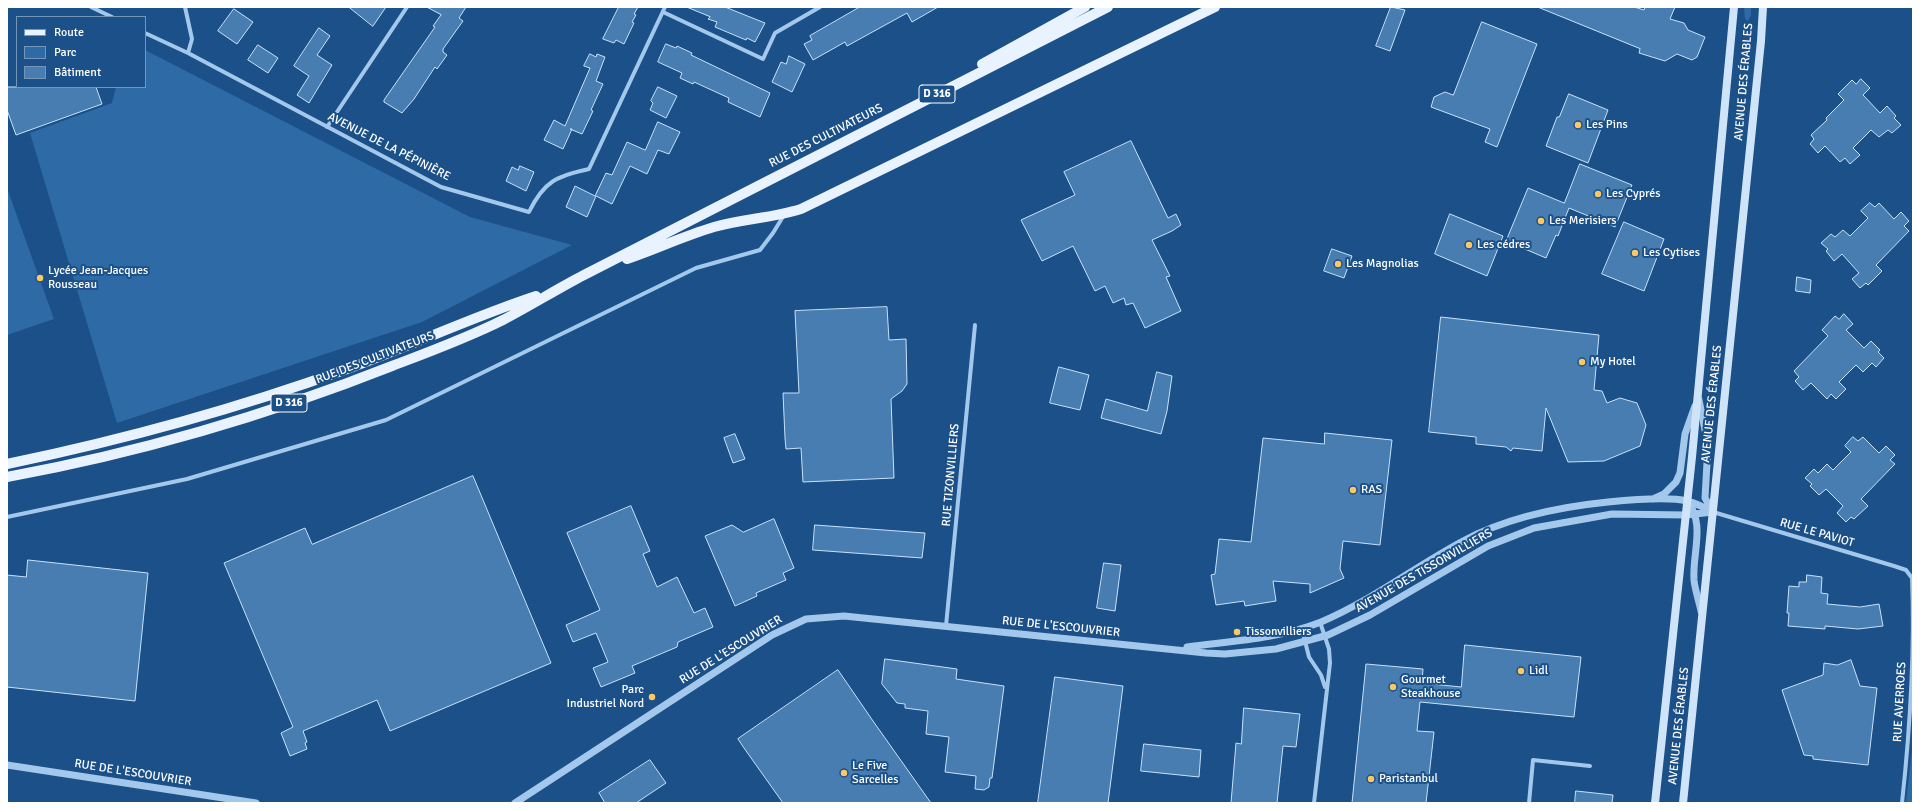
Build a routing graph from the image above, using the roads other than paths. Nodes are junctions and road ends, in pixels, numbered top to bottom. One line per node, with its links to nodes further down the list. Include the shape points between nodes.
1 (91, 7): 11 (street)
2 (185, 7): 15 (street, via 192,39)
3 (407, 7): 16 (street)
4 (665, 7): 12 (street, AVENUE DE LA PÉPINIÈRE)
5 (820, 7): 12 (street, via 775,33 763,59)
6 (1085, 7): 17 (main road)
7 (1108, 7): 17 (main road, RUE DES CULTIVATEURS / D 316)
8 (1215, 7): 18 (main road, via 801,209)
9 (1734, 7): 22 (main road, AVENUE DES ÉRABLES)
10 (1763, 7): 27 (main road, AVENUE DES ÉRABLES)
11 (99, 9): 13 (street)
12 (663, 12): 16 (street, AVENUE DE LA PÉPINIÈRE, via 589,169 564,174 548,184 529,212 441,187)
13 (110, 16)
14 (146, 33): 15 (street, AVENUE DE LA PÉPINIÈRE)
15 (188, 53): 16 (street, AVENUE DE LA PÉPINIÈRE)
16 (327, 127)
17 (767, 181): 19 (main road, RUE DES CULTIVATEURS / D 316)
18 (784, 214): 19 (main road, via 713,227); 30 (street, via 760,250 696,268 386,420 188,479)
19 (584, 275): 20 (main road, RUE DES CULTIVATEURS / D 316)
20 (557, 289): 23 (main road, RUE DES CULTIVATEURS / D 316, via 500,308 410,346 284,391 138,434); 24 (main road, RUE DES CULTIVATEURS / D 316, via 503,320 346,384 136,448)
21 (974, 325): 34 (street, RUE TIZONVILLIERS)
22 (1698, 396): 25 (street, via 1686,434 1680,473 1676,482 1664,494); 26 (main road, AVENUE DES ÉRABLES); 27 (street, via 1708,445 1705,498)
23 (7, 464)
24 (7, 477)
25 (1652, 499): 26 (street, AVENUE DES TISSONVILLIERS); 33 (street, AVENUE DES TISSONVILLIERS, via 1582,505 1538,513 1508,522 1464,540 1346,610)
26 (1687, 501): 27 (street, AVENUE DES TISSONVILLIERS); 28 (street); 29 (main road, AVENUE DES ÉRABLES)
27 (1713, 512): 28 (street, AVENUE DES TISSONVILLIERS); 31 (street, RUE LE PAVIOT, via 1894,566 1906,570); 32 (main road, AVENUE DES ÉRABLES)
28 (1695, 514): 29 (street, AVENUE DES TISSONVILLIERS); 32 (street, via 1697,524 1694,581)
29 (1686, 515): 36 (street, AVENUE DES TISSONVILLIERS, via 1612,514 1520,533 1481,549 1370,615); 47 (main road, AVENUE DES ÉRABLES)
30 (7, 517)
31 (1912, 578): 49 (street, RUE AVERROES, via 1913,655)
32 (1703, 618): 48 (main road, AVENUE DES ÉRABLES)
33 (1320, 622): 35 (street, AVENUE DES TISSONVILLIERS); 36 (street)
34 (946, 626): 38 (street, RUE DE L'ESCOUVRIER); 44 (street, RUE DE L'ESCOUVRIER, via 844,616 815,617 790,625)
35 (1302, 628): 37 (street); 39 (street, AVENUE DES TISSONVILLIERS, via 1273,636)
36 (1325, 636): 37 (street, AVENUE DES TISSONVILLIERS); 40 (street, via 1330,655)
37 (1305, 642): 39 (street, AVENUE DES TISSONVILLIERS, via 1276,649 1225,654); 40 (street, via 1309,657 1321,675)
38 (1131, 645): 39 (street, AVENUE DES TISSONVILLIERS)
39 (1177, 648)
40 (1326, 690): 45 (street)
41 (7, 765): 43 (street, RUE DE L'ESCOUVRIER)
42 (1590, 766): 46 (street, via 1533,760)
43 (256, 803)
44 (515, 803)
45 (1314, 803)
46 (1529, 803)
47 (1655, 803)
48 (1683, 803)
49 (1902, 803)

